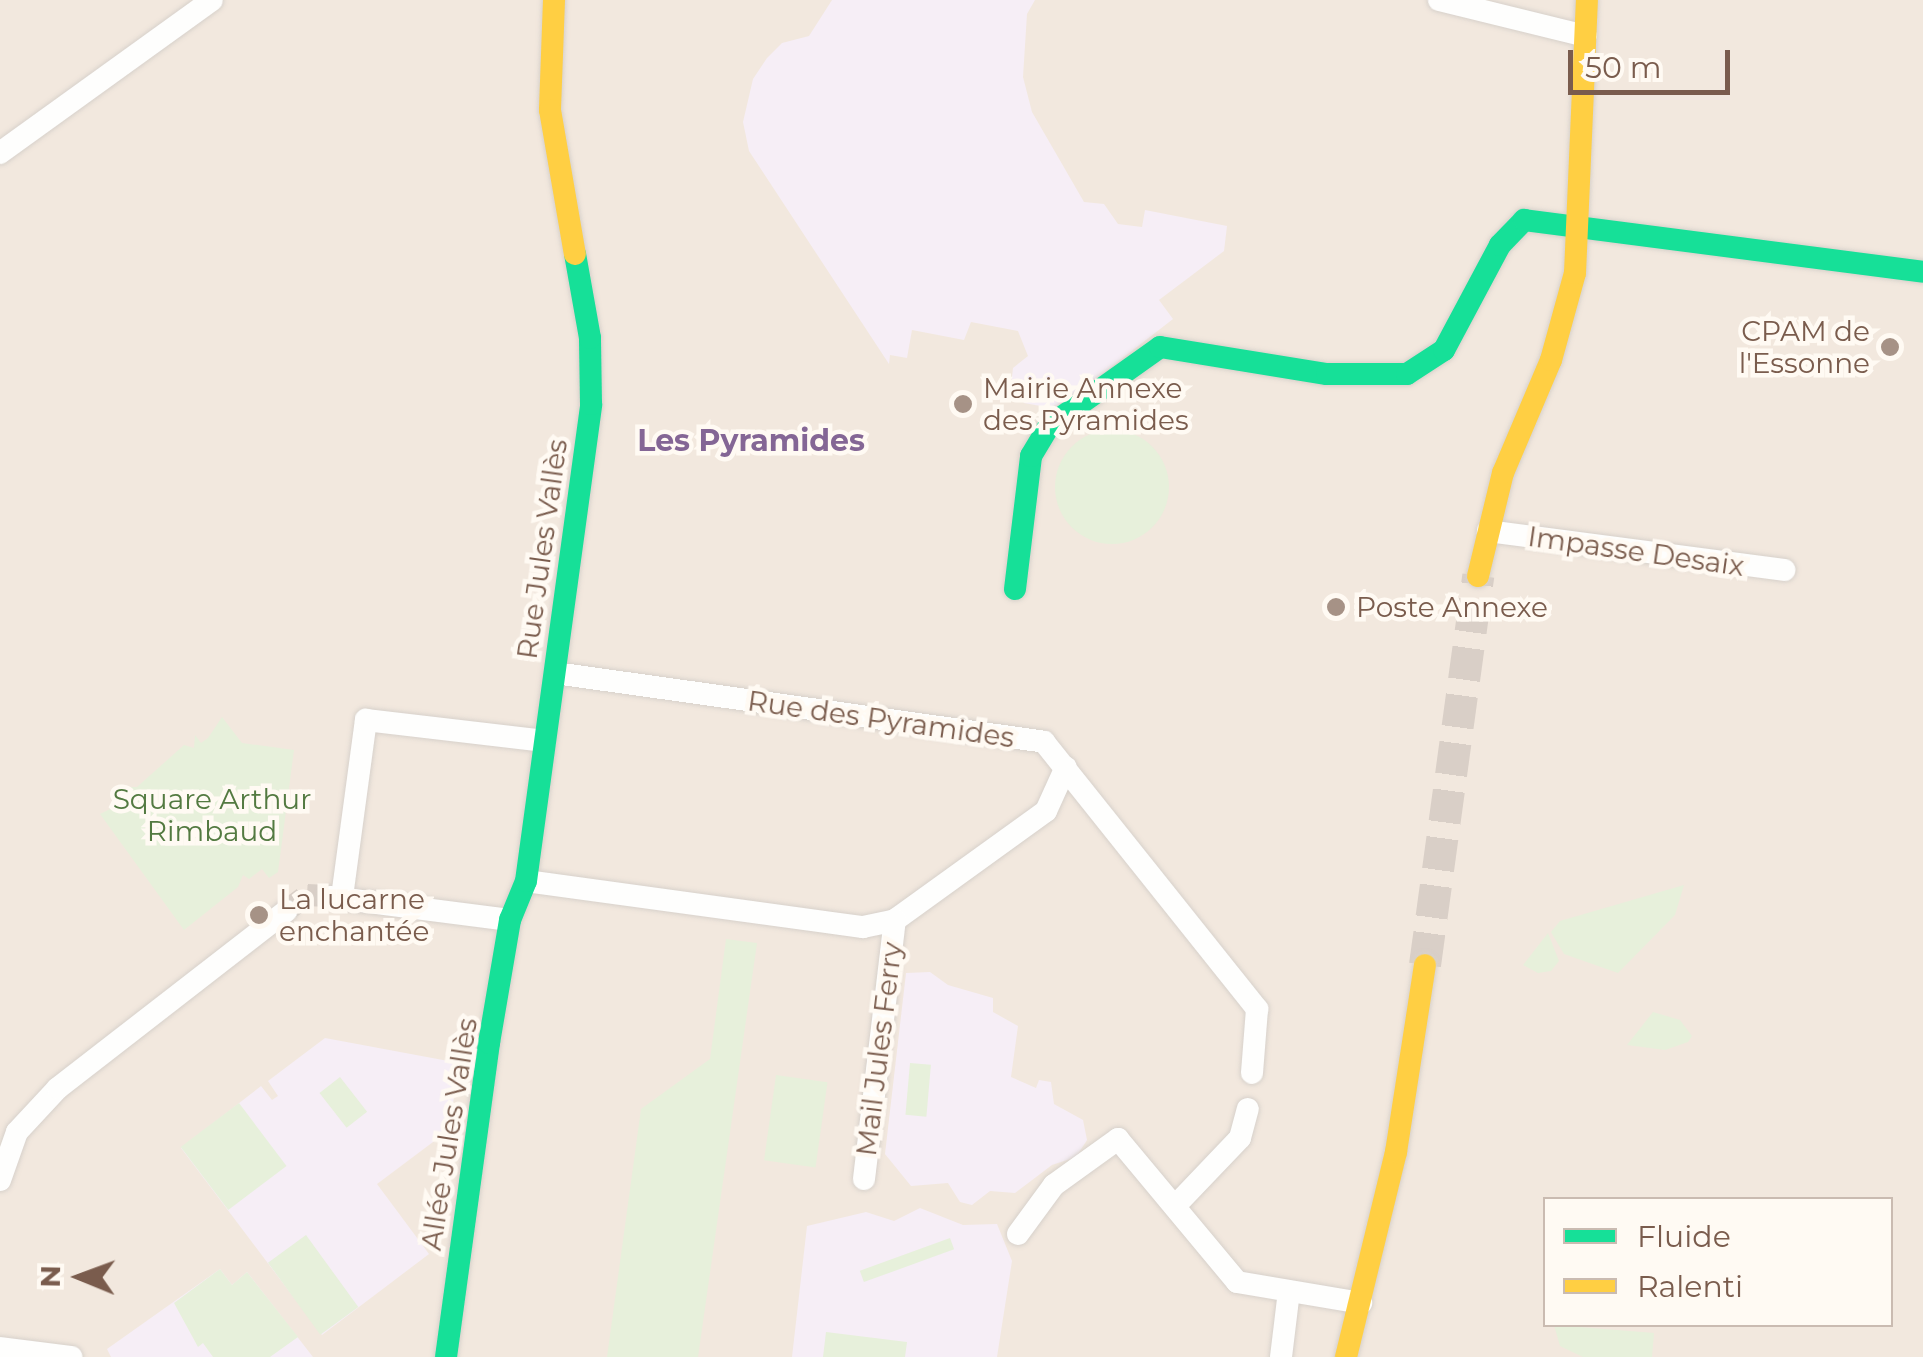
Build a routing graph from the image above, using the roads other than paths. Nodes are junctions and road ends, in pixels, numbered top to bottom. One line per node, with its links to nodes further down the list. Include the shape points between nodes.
1 (212, 0): 6 (street)
2 (554, 0): 13 (street, Rue Jules Vallès, via 550,110 592,376)
3 (1439, 0): 5 (street)
4 (1587, 0): 5 (street)
5 (1586, 36): 7 (street)
6 (0, 153)
7 (1580, 226): 8 (street); 9 (street, via 1566,316 1503,472); 12 (street, via 1524,220 1511,229 1444,350 1407,374 1327,374 1160,347 1126,368 1050,426 1030,456)
8 (1923, 272)
9 (1488, 531): 10 (street, Impasse Desaix); 11 (street)
10 (1784, 570)
11 (1478, 576)
12 (1015, 589)
13 (555, 673): 14 (street, Rue Jules Vallès); 15 (street, Rue des Pyramides, via 1044,742)
14 (545, 741): 16 (street, Rue Jules Vallès); 18 (street, via 366,720 335,897)
15 (1066, 767): 19 (street, via 1046,812); 21 (street, Rue des Pyramides, via 1256,1009)
16 (526, 881): 18 (street, Rue Jules Vallès); 19 (street, via 863,927)
17 (286, 911): 24 (street, via 58,1088 17,1132)
18 (510, 920): 31 (street, Allée Jules Vallès)
19 (895, 920): 23 (street, Mail Jules Ferry)
20 (1425, 965): 28 (street, via 1396,1152)
21 (1252, 1073)
22 (1248, 1109): 25 (street, via 1240,1138)
23 (864, 1179)
24 (0, 1180)
25 (1176, 1204): 26 (street, via 1118,1139 1054,1185); 27 (street, via 1238,1282)
26 (1018, 1234)
27 (1288, 1291): 28 (street); 32 (street)
28 (1361, 1304): 33 (street)
29 (0, 1348): 30 (street)
30 (71, 1357)
31 (446, 1357)
32 (1281, 1357)
33 (1346, 1357)

